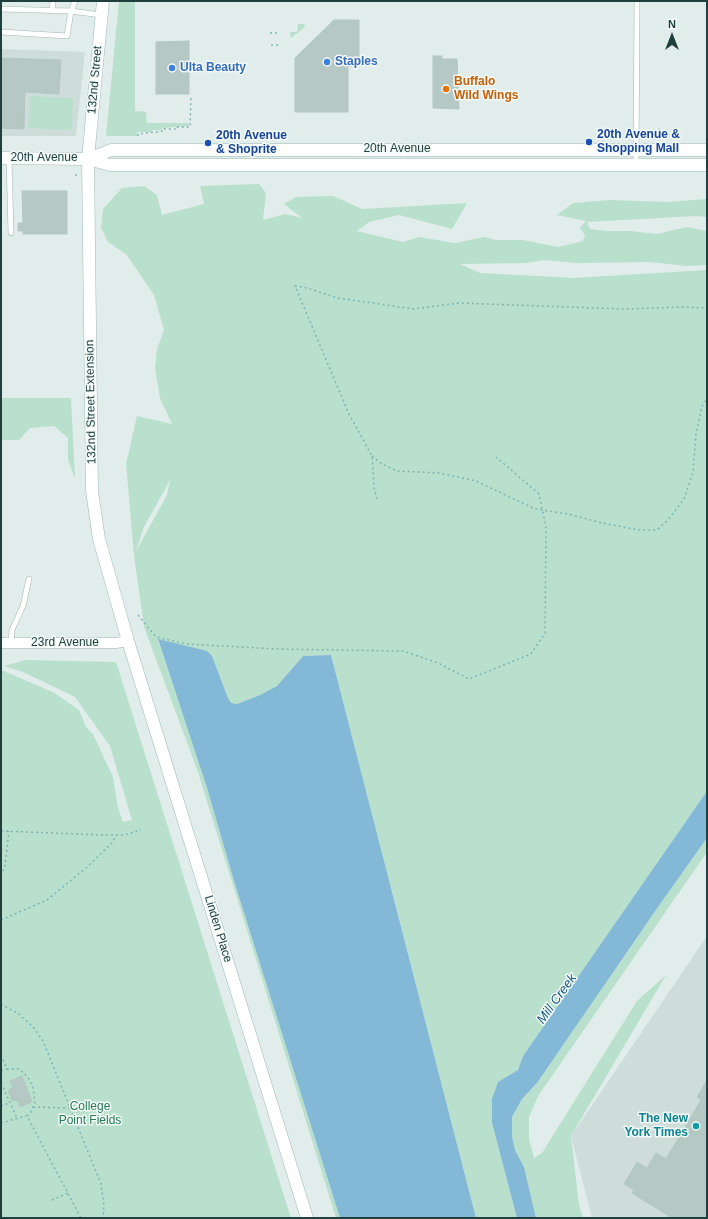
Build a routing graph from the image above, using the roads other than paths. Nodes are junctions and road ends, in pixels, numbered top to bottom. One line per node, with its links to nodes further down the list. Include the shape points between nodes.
1 (53, 1): 6 (lane)
2 (75, 1): 7 (lane)
3 (103, 1): 8 (street, 132nd Street)
4 (637, 1): 11 (lane)
5 (1, 9): 6 (lane)
6 (52, 11): 7 (lane)
7 (71, 11): 8 (lane); 9 (lane, via 67,36)
8 (101, 15): 13 (street, 132nd Street)
9 (1, 32)
10 (707, 150): 11 (street, 20th Avenue)
11 (636, 151): 13 (street, 20th Avenue, via 111,150); 15 (lane)
12 (5, 158): 13 (street, 20th Avenue); 16 (lane)
13 (88, 159): 15 (street, 20th Avenue, via 110,165); 18 (street, 132nd Street Extension, via 92,491 99,540)
14 (707, 165): 15 (street, 20th Avenue)
15 (636, 166)
16 (10, 233)
17 (29, 579): 19 (lane, via 23,606)
18 (128, 641): 19 (street, 23rd Avenue); 20 (street, Linden Place)
19 (6, 643)
20 (307, 1218)

